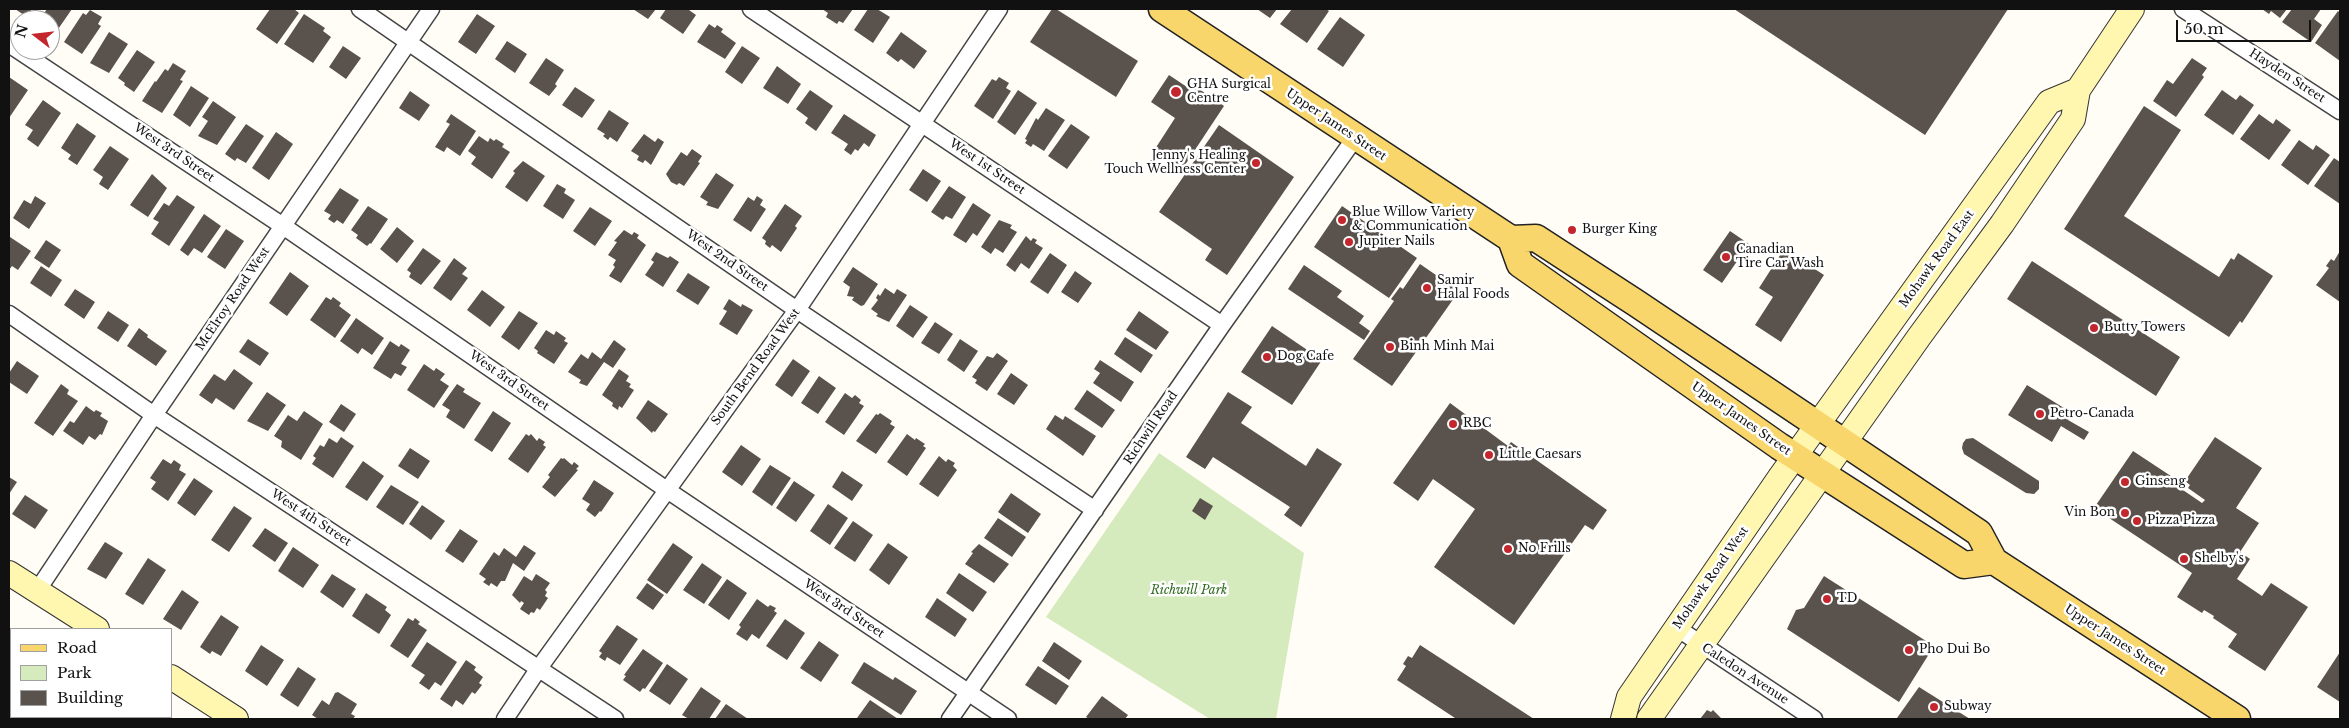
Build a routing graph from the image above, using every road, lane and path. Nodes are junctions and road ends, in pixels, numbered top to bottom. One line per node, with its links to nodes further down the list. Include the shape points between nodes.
1 (360, 9): 8 (street, West 2nd Street)
2 (432, 9): 8 (street, McElroy Road West)
3 (751, 9): 12 (street, West 1st Street)
4 (999, 9): 12 (street, South Bend Road West)
5 (1162, 9): 13 (main road, Upper James Street)
6 (2132, 9): 10 (main road)
7 (2183, 9): 11 (street, Hayden Street)
8 (409, 41): 14 (street, McElroy Road West); 18 (street, West 2nd Street)
9 (9, 44): 14 (street, West 3rd Street)
10 (2078, 90): 22 (main road, Mohawk Road East, via 2049,102); 23 (main road, via 2073,119)
11 (2340, 111)
12 (921, 122): 18 (street, South Bend Road West); 20 (street, West 1st Street)
13 (1355, 138): 15 (main road, Upper James Street); 20 (street, Richwill Road)
14 (283, 226): 21 (street, McElroy Road West); 24 (street, West 3rd Street)
15 (1511, 239): 16 (main road, Upper James Street, via 1536,238); 17 (main road, Upper James Street, via 1520,264)
16 (1557, 252): 17 (main road, via 1563,277); 22 (main road, Upper James Street)
17 (1580, 305): 22 (main road, Upper James Street)
18 (797, 310): 24 (street, South Bend Road West); 25 (street, West 2nd Street)
19 (9, 314): 21 (street, West 4th Street)
20 (1222, 325): 25 (street, Richwill Road)
21 (154, 415): 28 (street, McElroy Road West); 32 (street, West 4th Street)
22 (1806, 441): 23 (main road, Upper James Street); 23 (main road, Upper James Street); 30 (main road, Mohawk Road West)
23 (1834, 459): 26 (main road, Upper James Street, via 1979,533); 26 (main road, Upper James Street, via 1964,565); 31 (main road)
24 (667, 490): 32 (street, South Bend Road West); 34 (street, West 3rd Street)
25 (1095, 510): 34 (street, Richwill Road)
26 (1994, 561): 43 (main road, Upper James Street)
27 (9, 573): 28 (main road)
28 (37, 591): 29 (main road)
29 (95, 628)
30 (1677, 628): 31 (street, Caledon Avenue); 40 (main road, Mohawk Road West, via 1629,697)
31 (1702, 645): 41 (main road); 42 (street, Caledon Avenue)
32 (539, 668): 36 (street, South Bend Road West); 37 (street, West 4th Street)
33 (172, 678): 35 (main road)
34 (969, 693): 38 (street, Richwill Road); 39 (street, West 3rd Street)
35 (236, 719)
36 (505, 719)
37 (615, 719)
38 (950, 719)
39 (1008, 719)
40 (1623, 719)
41 (1648, 719)
42 (1814, 719)
43 (2237, 719)

